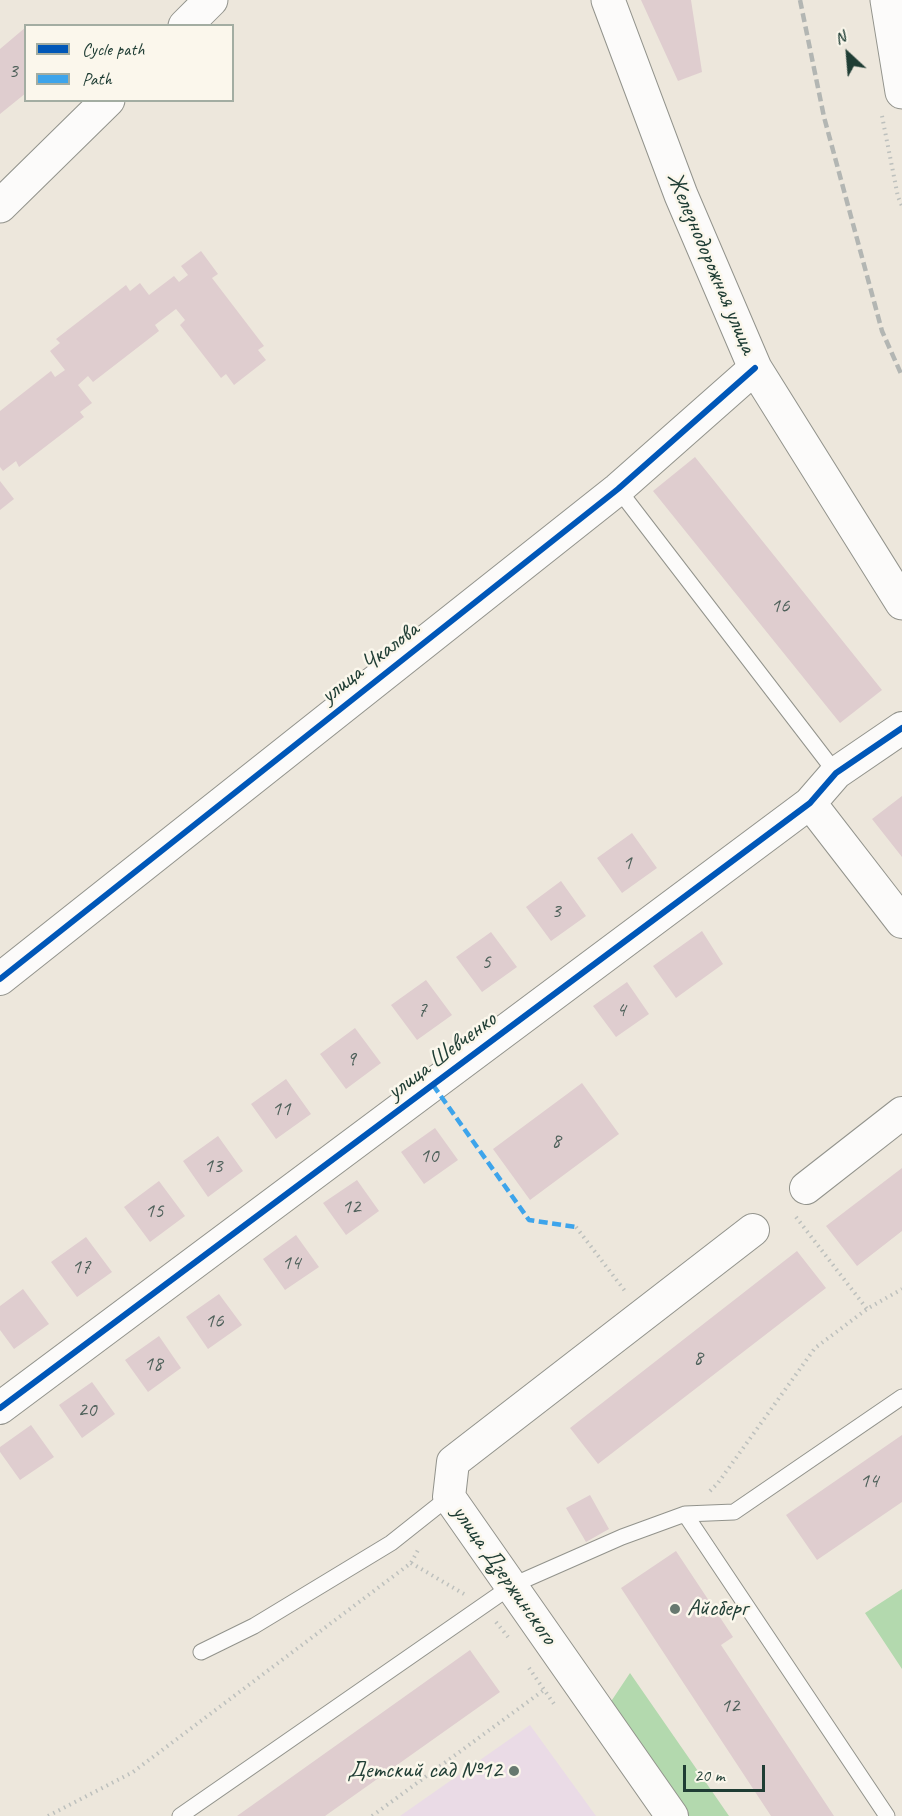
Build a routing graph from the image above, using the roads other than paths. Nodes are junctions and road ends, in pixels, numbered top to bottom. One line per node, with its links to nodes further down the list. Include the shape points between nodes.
1 (211, 0): 6 (street)
2 (608, 0): 10 (street, Железнодорожная улица, via 681,195)
3 (887, 0): 7 (street)
4 (892, 0): 5 (street)
5 (902, 10)
6 (187, 24)
7 (902, 92)
8 (106, 102): 9 (street)
9 (0, 206)
10 (755, 368): 11 (street, улица Чкалова); 12 (street, Железнодорожная улица)
11 (618, 489): 14 (lane); 17 (street, улица Чкалова)
12 (902, 603)
13 (902, 728): 14 (street, улица Шевченко)
14 (836, 773): 15 (street, улица Шевченко)
15 (810, 802): 16 (street); 22 (street, улица Шевченко)
16 (902, 922)
17 (0, 979)
18 (902, 1113): 19 (street)
19 (806, 1188)
20 (753, 1230): 23 (street, улица Дзержинского, via 453,1462)
21 (902, 1397): 24 (lane, via 734,1512)
22 (0, 1408)
23 (449, 1497): 25 (street, улица Дзержинского); 26 (lane, via 391,1543 254,1626)
24 (685, 1514): 25 (lane, via 622,1536); 29 (lane)
25 (513, 1585): 27 (lane); 28 (street, улица Дзержинского)
26 (201, 1652)
27 (180, 1816)
28 (672, 1816)
29 (887, 1816)

